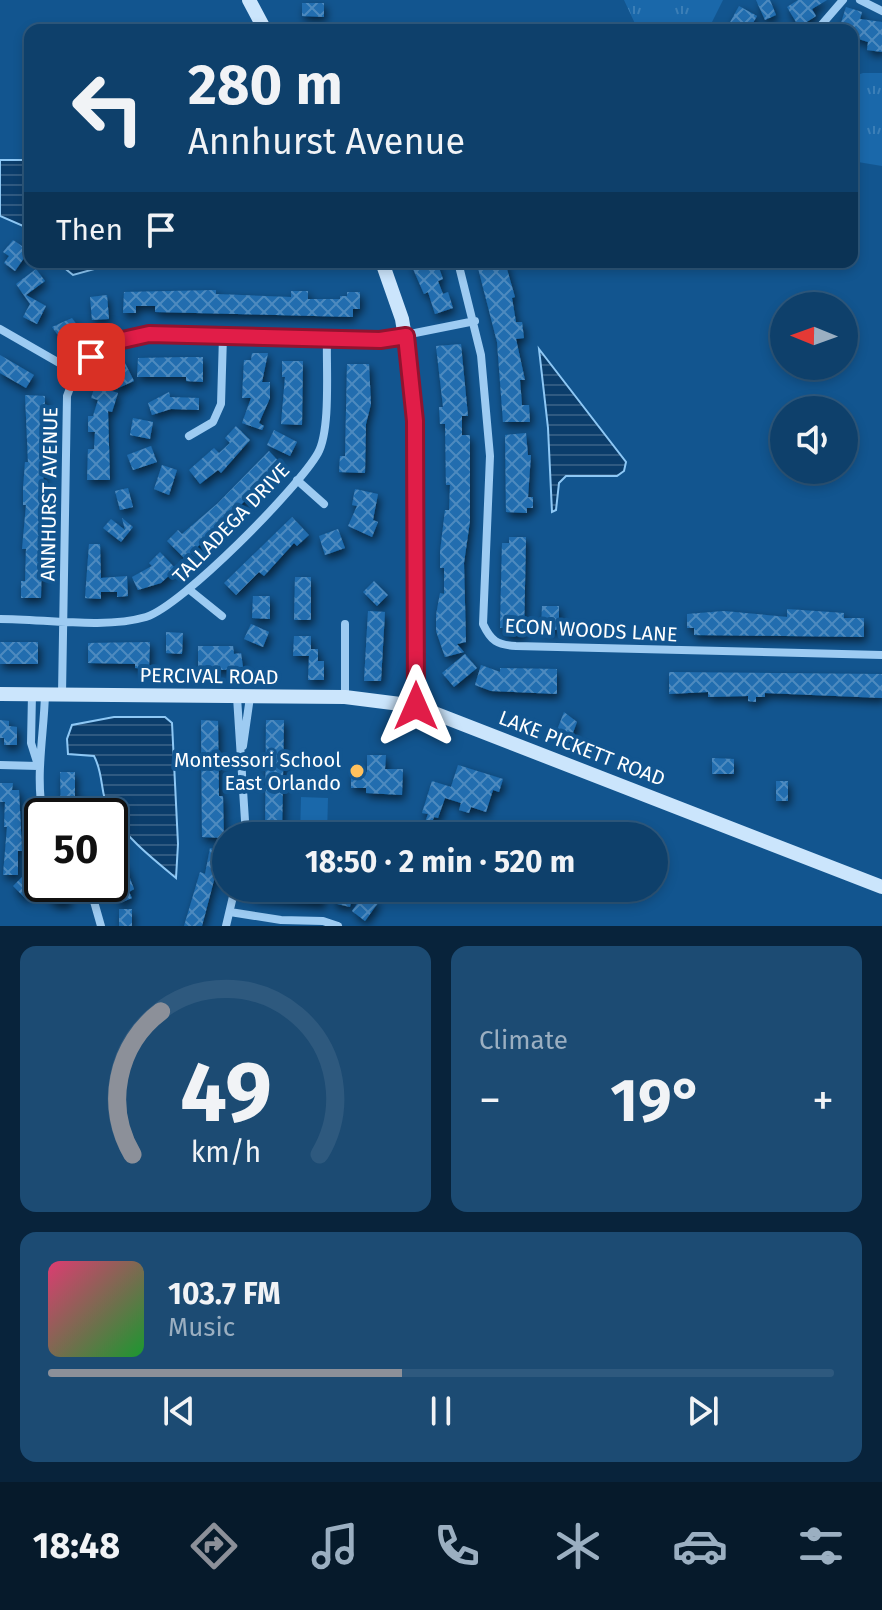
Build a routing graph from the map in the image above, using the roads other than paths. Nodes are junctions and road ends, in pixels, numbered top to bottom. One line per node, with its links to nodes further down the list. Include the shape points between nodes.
1 (249, 0): 5 (main road)
2 (843, 0): 6 (street)
3 (860, 0): 4 (street)
4 (882, 11)
5 (262, 24)
6 (822, 24)
7 (384, 268): 12 (main road)
8 (460, 268): 9 (street, ECON WOODS LANE)
9 (475, 321): 12 (street); 23 (street, ECON WOODS LANE, via 490,456 483,624 498,645)
10 (0, 329): 14 (street)
11 (223, 336): 13 (street); 14 (street, via 149,334 118,341); 15 (street, via 221,404 213,422)
12 (406, 336): 13 (street); 29 (main road, via 415,421)
13 (327, 338): 16 (street, TALLADEGA DRIVE, via 319,452)
14 (75, 372): 21 (street, ANNHURST AVENUE, via 67,396)
15 (189, 436)
16 (297, 480): 17 (street); 18 (street, TALLADEGA DRIVE)
17 (324, 504)
18 (191, 591): 19 (street); 21 (street, TALLADEGA DRIVE, via 151,616 125,622)
19 (222, 616)
20 (0, 619): 21 (street, TALLADEGA DRIVE)
21 (63, 619): 26 (street, ANNHURST AVENUE)
22 (345, 624): 28 (street)
23 (882, 655)
24 (0, 694): 25 (main road, PERCIVAL ROAD)
25 (38, 694): 26 (main road, PERCIVAL ROAD); 31 (street, via 44,743)
26 (62, 694): 27 (main road, PERCIVAL ROAD)
27 (243, 697): 28 (main road, PERCIVAL ROAD); 33 (street, via 249,727 242,751)
28 (345, 697): 29 (main road, PERCIVAL ROAD)
29 (416, 706): 34 (main road, LAKE PICKETT ROAD)
30 (0, 765): 31 (street)
31 (38, 766): 32 (street)
32 (41, 798)
33 (245, 822)
34 (882, 887)
35 (94, 902): 38 (street)
36 (232, 902): 37 (street)
37 (230, 912): 39 (street); 40 (street)
38 (101, 926)
39 (226, 926)
40 (338, 926)

